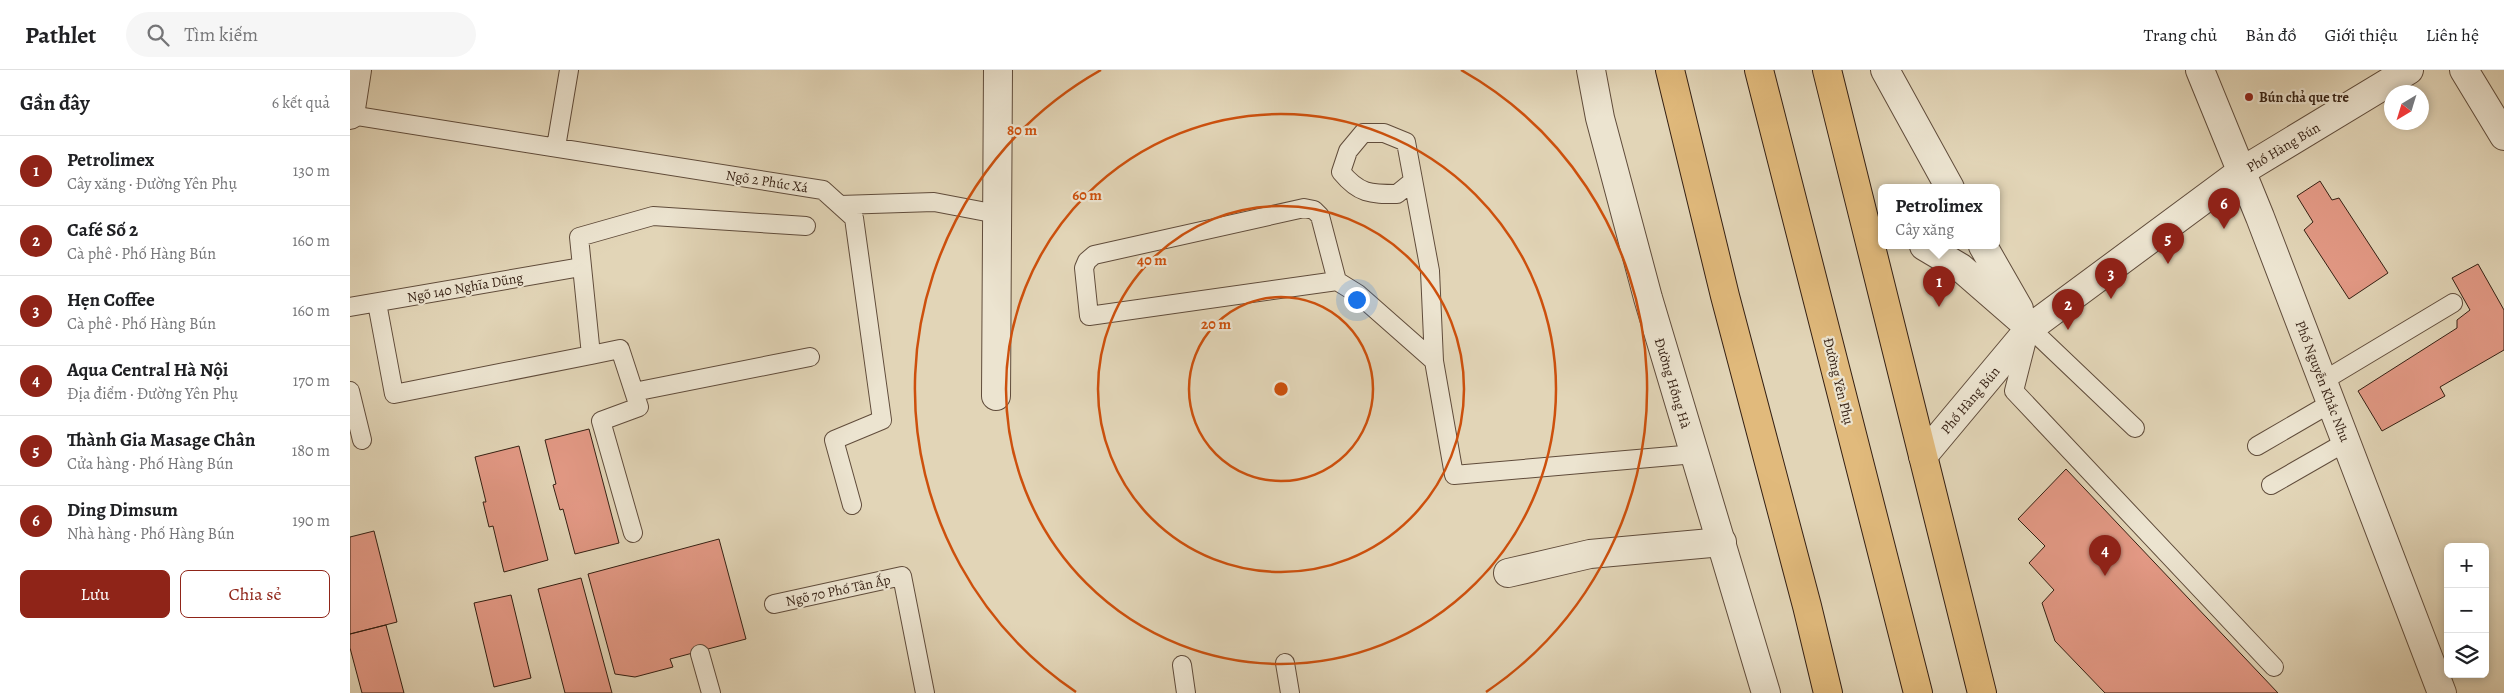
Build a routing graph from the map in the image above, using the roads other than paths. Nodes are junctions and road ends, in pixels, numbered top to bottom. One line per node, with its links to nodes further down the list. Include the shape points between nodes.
1 (357, 70): 12 (street)
2 (569, 70): 14 (lane)
3 (998, 70): 19 (street)
4 (1591, 70): 43 (street, Đường Hồng Hà, via 1600,118 1648,298)
5 (1670, 70): 60 (main road)
6 (1759, 70): 61 (main road, Đường Yên Phụ)
7 (1827, 70): 21 (main road)
8 (1885, 70): 17 (street)
9 (2200, 70): 15 (street, Phố Nguyễn Khắc Nhu)
10 (2409, 70): 15 (street, Phố Hàng Bún)
11 (2464, 70): 13 (street)
12 (350, 115): 14 (lane, Ngõ 2 Phúc Xá)
13 (2504, 136)
14 (556, 148): 18 (lane, Ngõ 2 Phúc Xá, via 823,190)
15 (2242, 171): 31 (street, Phố Hàng Bún); 37 (street, Phố Nguyễn Khắc Nhu)
16 (1413, 181): 34 (lane, via 1430,271)
17 (1948, 184)
18 (840, 206): 19 (lane, via 934,202); 46 (lane, Ngõ 2 Phúc Xá, via 854,218 882,420 834,440)
19 (997, 214): 38 (street)
20 (806, 226): 26 (lane, via 653,216 579,236)
21 (1874, 226): 22 (main road)
22 (1878, 245)
23 (1879, 249): 44 (main road)
24 (1929, 249): 31 (street, via 1961,268)
25 (1985, 249): 31 (street)
26 (581, 268): 28 (lane, Ngõ 140 Nghĩa Dũng); 32 (lane)
27 (1337, 281): 27 (lane, via 1090,316 1084,268 1094,255 1304,208 1314,210 1320,216); 34 (lane, via 1358,294)
28 (377, 303): 30 (lane, Ngõ 140 Nghĩa Dũng); 32 (lane, via 394,394)
29 (2453, 303): 37 (lane)
30 (350, 307)
31 (2030, 328): 39 (lane); 44 (street, Phố Hàng Bún); 54 (lane, via 2014,391)
32 (591, 355): 36 (lane, via 620,349)
33 (810, 357): 36 (lane)
34 (1434, 361): 43 (lane, via 1454,475)
35 (350, 391): 40 (lane)
36 (634, 392): 47 (lane, via 639,407 601,421)
37 (2327, 392): 41 (street, Phố Nguyễn Khắc Nhu); 42 (lane)
38 (996, 396)
39 (2136, 428)
40 (362, 440)
41 (2346, 442): 45 (lane); 63 (street, Phố Nguyễn Khắc Nhu)
42 (2257, 446)
43 (1695, 454): 48 (street, Đường Hồng Hà)
44 (1923, 456): 62 (main road)
45 (2271, 485)
46 (852, 504)
47 (633, 533)
48 (1722, 542): 49 (street, via 1590,554); 59 (street, Đường Hồng Hà)
49 (1508, 573)
50 (774, 604): 56 (lane, Ngõ 70 Phố Tân Ấp, via 902,576)
51 (700, 654): 55 (lane)
52 (1285, 663): 58 (lane)
53 (1182, 665): 57 (lane)
54 (2274, 668)
55 (711, 693)
56 (925, 693)
57 (1186, 693)
58 (1290, 693)
59 (1766, 693)
60 (1828, 693)
61 (1918, 693)
62 (1982, 693)
63 (2442, 693)

